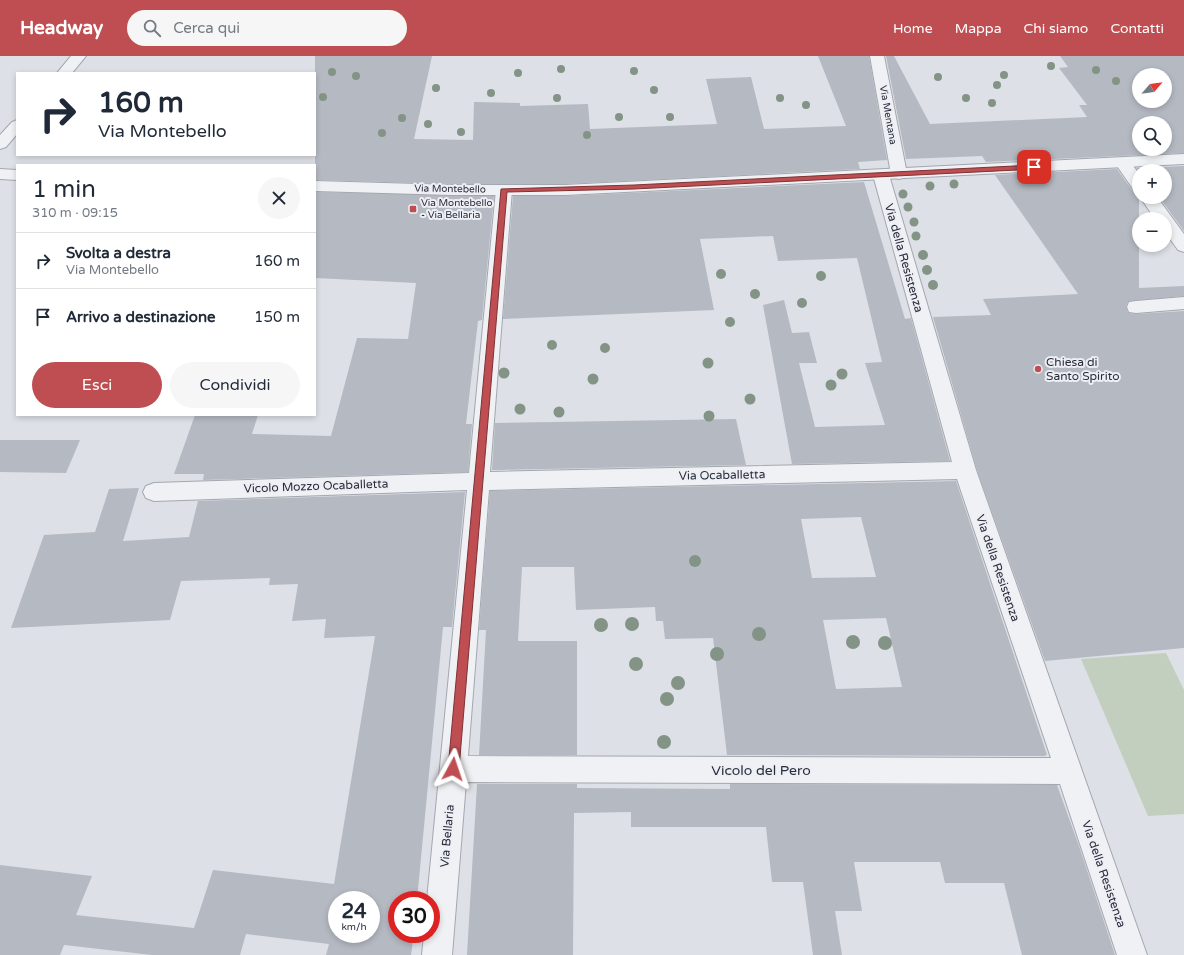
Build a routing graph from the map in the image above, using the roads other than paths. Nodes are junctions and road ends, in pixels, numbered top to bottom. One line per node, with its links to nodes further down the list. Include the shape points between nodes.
1 (79, 56): 3 (street)
2 (877, 56): 11 (street, Via Mentana)
3 (65, 72)
4 (16, 126): 5 (street)
5 (0, 144)
6 (1184, 159): 7 (street, Via Montebello)
7 (1123, 162): 9 (street); 11 (street, Via Montebello)
8 (0, 174): 10 (street)
9 (1132, 174)
10 (16, 175)
11 (890, 175): 13 (street, Via Montebello, via 627,188); 18 (street, Via della Resistenza)
12 (316, 186): 13 (street, Via Montebello)
13 (504, 190): 19 (street, Via Bellaria)
14 (1172, 230): 15 (street)
15 (1184, 246)
16 (1184, 303): 17 (street)
17 (1136, 307)
18 (965, 470): 19 (street, Via Ocaballetta); 22 (street, Via della Resistenza)
19 (479, 480): 20 (street, Vicolo Mozzo Ocaballetta); 21 (street, Via Bellaria)
20 (154, 492)
21 (453, 769): 22 (street, Vicolo del Pero); 23 (street, Via Bellaria)
22 (1068, 771): 24 (street, Via della Resistenza)
23 (437, 955)
24 (1132, 955)

